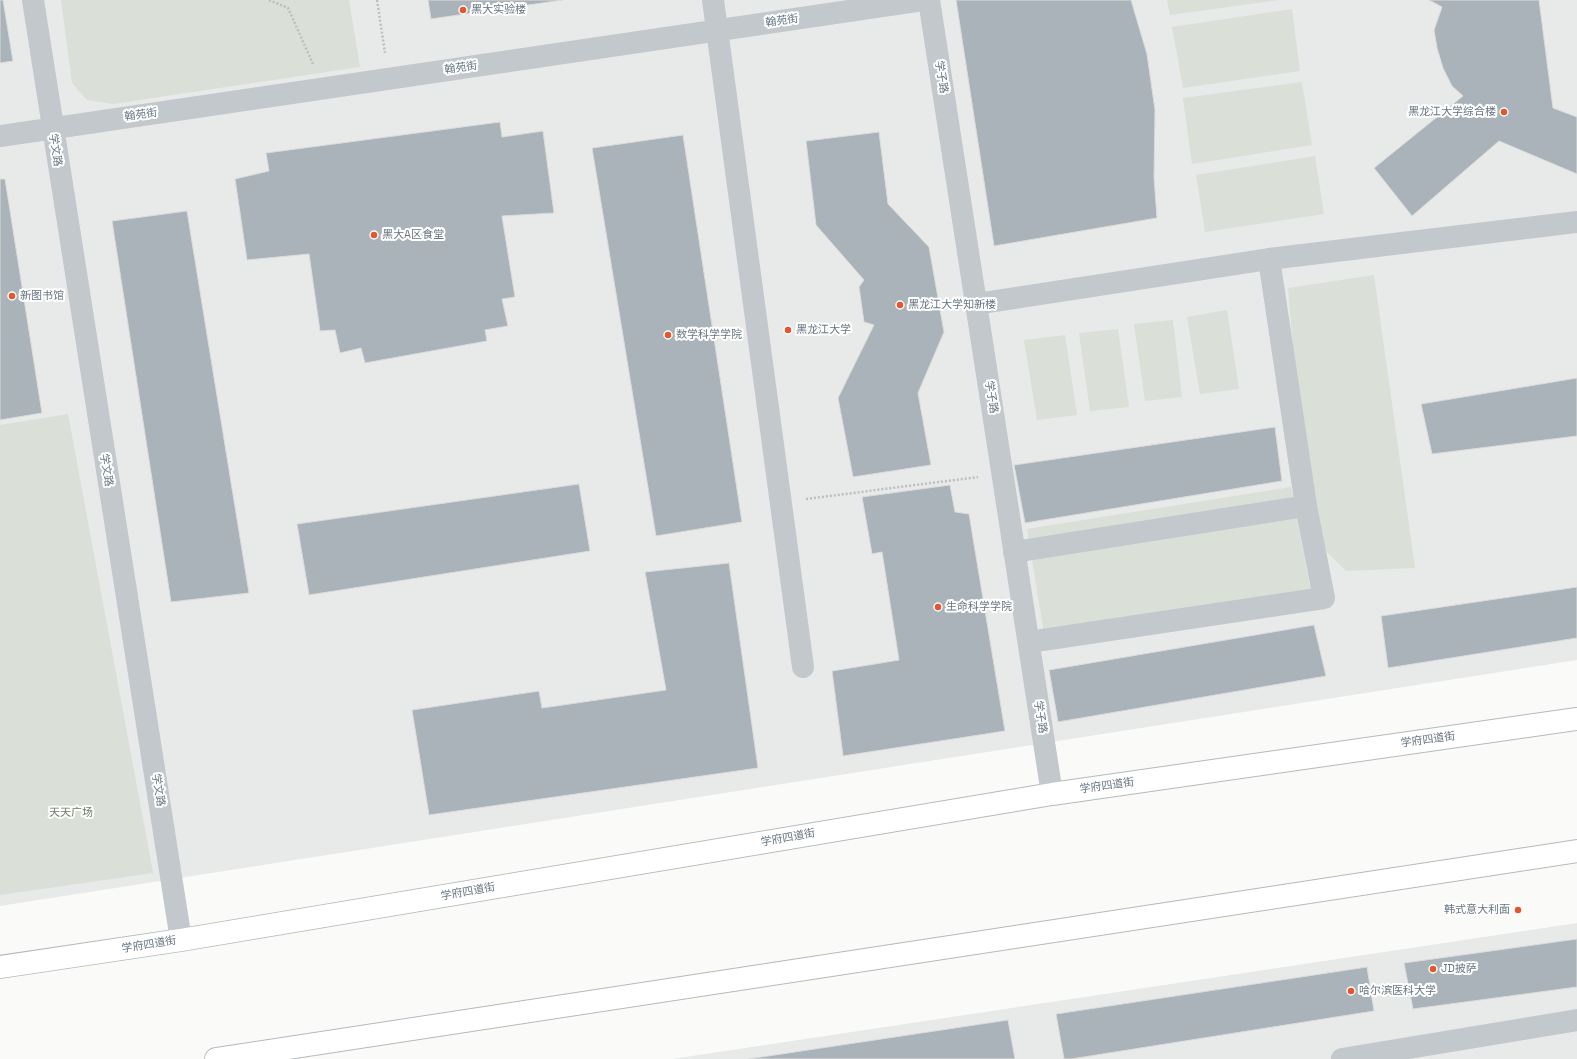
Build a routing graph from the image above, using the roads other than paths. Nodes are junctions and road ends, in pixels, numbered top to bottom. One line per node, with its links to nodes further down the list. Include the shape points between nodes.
1 (33, 0): 6 (street, 学文路)
2 (713, 0): 5 (street)
3 (923, 0): 5 (street, 翰苑街)
4 (929, 0): 10 (street, 学子路)
5 (718, 30): 6 (street, 翰苑街); 14 (street)
6 (52, 128): 7 (street, 翰苑街); 18 (street, 学文路)
7 (0, 136)
8 (1577, 222): 9 (street)
9 (1268, 259): 10 (street); 11 (street)
10 (976, 304): 12 (street, 学子路)
11 (1306, 506): 12 (street); 13 (street, via 1324,598)
12 (1014, 552): 13 (street, 学子路)
13 (1028, 642): 16 (street, 学子路)
14 (803, 667)
15 (1577, 719): 16 (main road, 学府四道街)
16 (1052, 794): 18 (main road, 学府四道街)
17 (1577, 851): 21 (main road)
18 (181, 940): 19 (main road, 学府四道街)
19 (0, 967)
20 (1577, 1020): 22 (street)
21 (216, 1059)
22 (1342, 1059)

